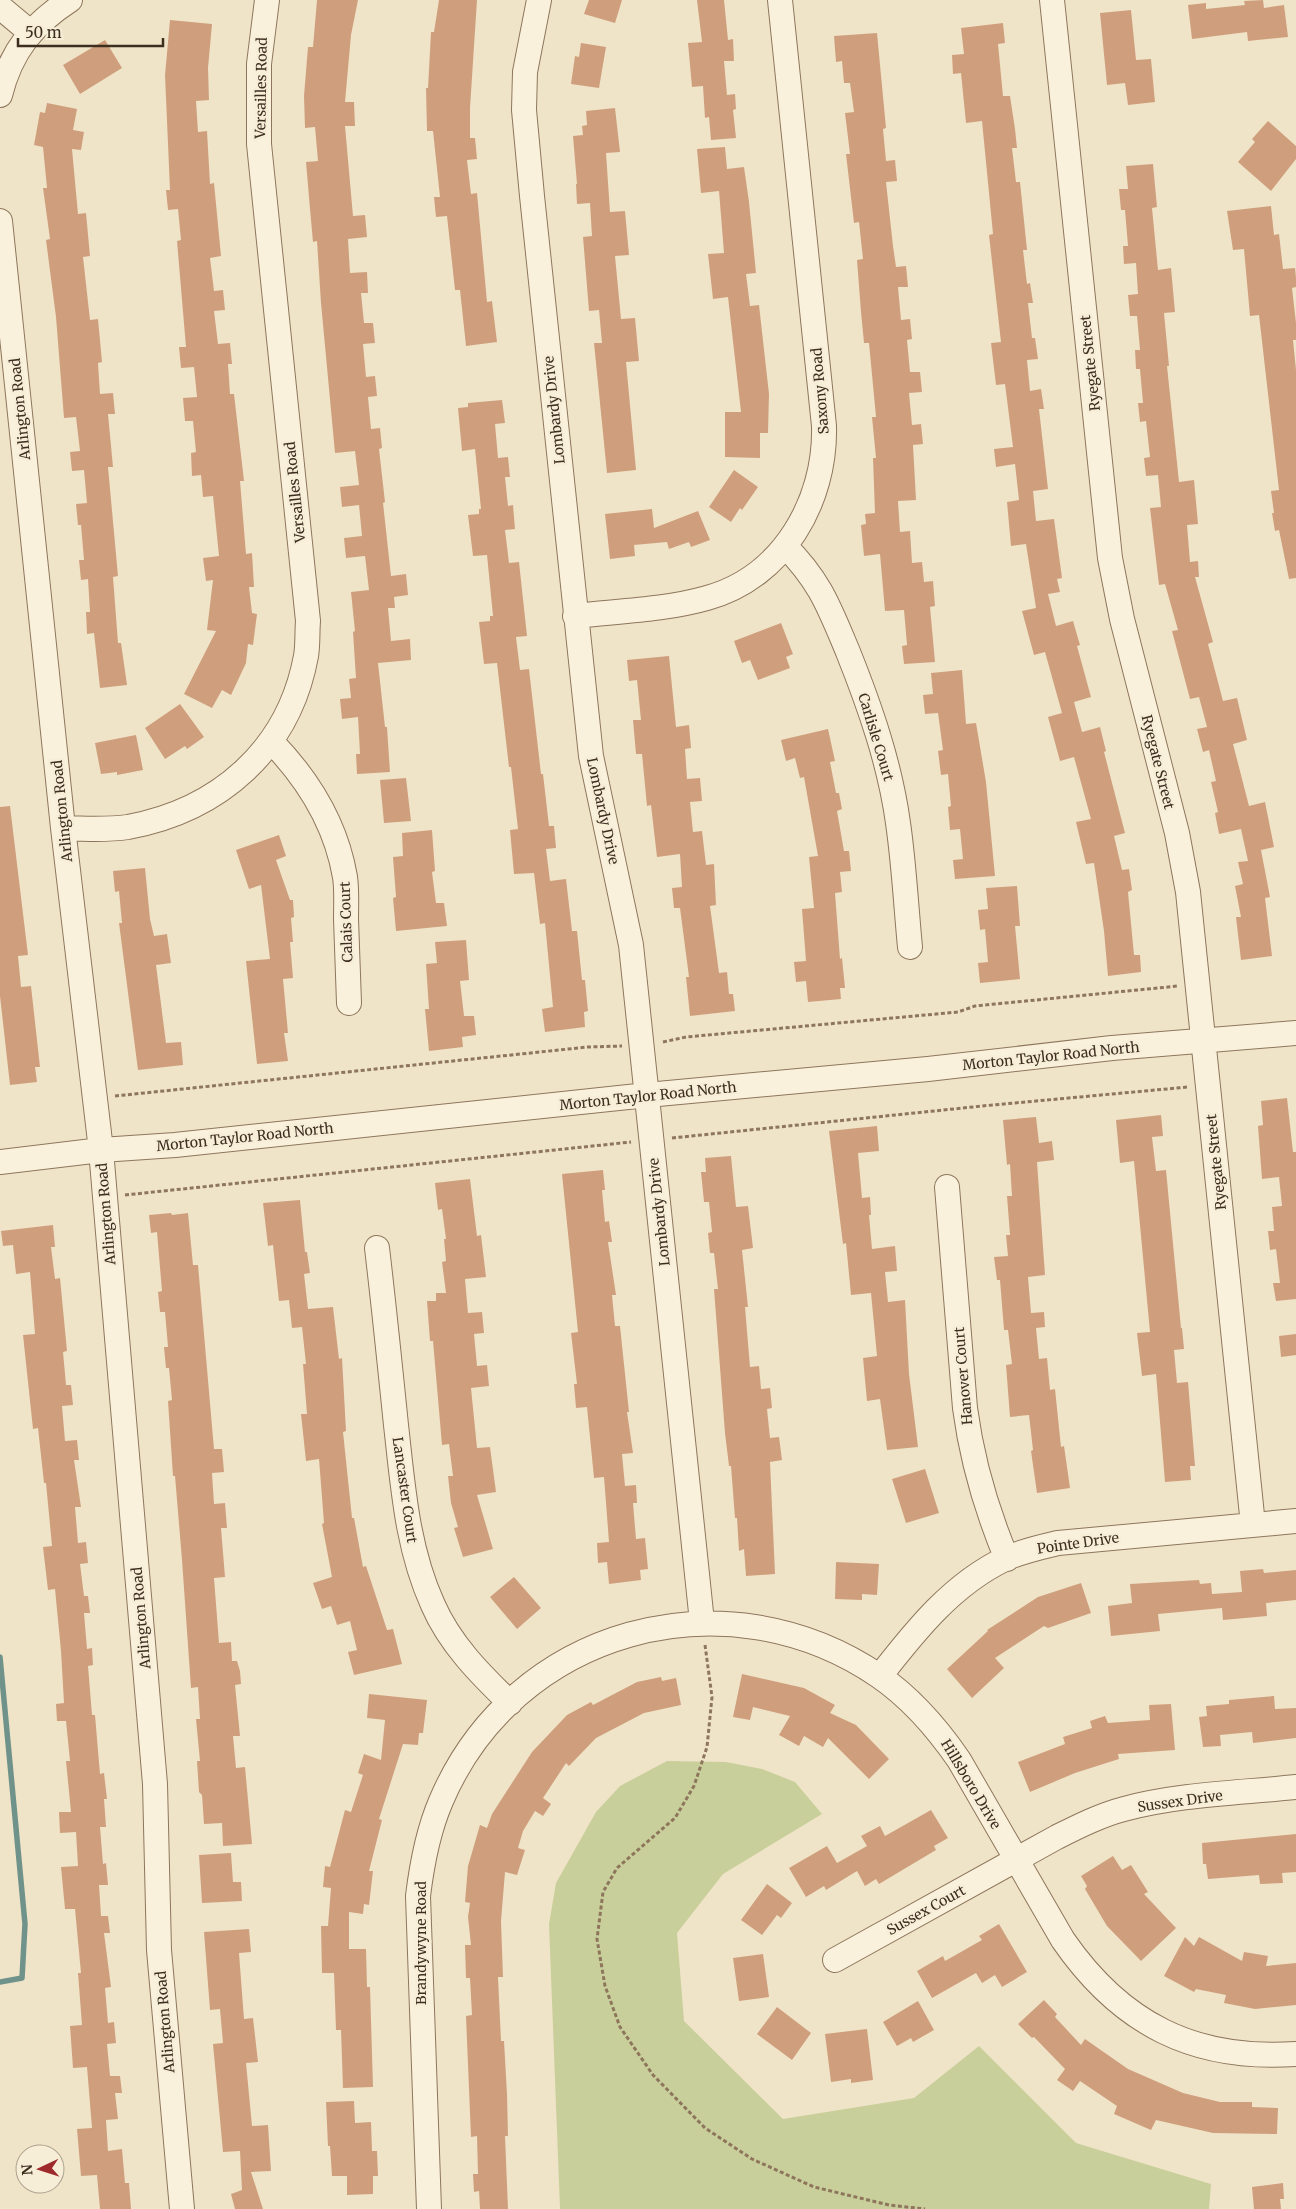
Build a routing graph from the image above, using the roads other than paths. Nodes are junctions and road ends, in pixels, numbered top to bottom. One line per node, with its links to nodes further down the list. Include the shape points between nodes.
1 (70, 0): 7 (street)
2 (267, 0): 12 (street, Versailles Road, via 259,64 260,144 308,621 306,654 299,684)
3 (539, 0): 11 (street, Lombardy Drive, via 525,72 524,110)
4 (781, 0): 10 (street, Saxony Road, via 825,448 812,502)
5 (1052, 0): 17 (street, Ryegate Street, via 1110,558 1184,868)
6 (0, 7): 7 (street)
7 (30, 32): 8 (street, via 15,55)
8 (0, 94)
9 (0, 222): 13 (street, Arlington Road)
10 (785, 546): 11 (street, Saxony Road, via 753,576 708,598); 14 (street, Carlisle Court, via 822,590 879,739 898,823)
11 (575, 616): 18 (street, Lombardy Drive, via 591,756 631,944)
12 (271, 741): 13 (street, Versailles Road, via 234,781 183,811 127,827 97,830); 15 (street, Calais Court, via 291,762 321,806 338,849 345,878)
13 (63, 828): 19 (street, Arlington Road)
14 (910, 947)
15 (349, 1003)
16 (1296, 1033): 17 (street, Morton Taylor Road North)
17 (1203, 1040): 18 (street, Morton Taylor Road North); 24 (street, Ryegate Street)
18 (647, 1095): 19 (street, Morton Taylor Road North, via 218,1141); 26 (street, Lombardy Drive)
19 (101, 1150): 20 (street, Morton Taylor Road North); 33 (street, Arlington Road, via 155,1784 159,1950)
20 (0, 1162)
21 (946, 1187): 25 (street, Hanover Court, via 969,1439 984,1500)
22 (377, 1248): 28 (street, Lancaster Court, via 405,1512 413,1553 433,1607 454,1642)
23 (1296, 1521): 24 (street, Pointe Drive)
24 (1253, 1525): 25 (street, Pointe Drive, via 1058,1543)
25 (1007, 1558): 27 (street, Pointe Drive, via 977,1575 943,1603 909,1637)
26 (702, 1622): 27 (street, Hillsboro Drive, via 751,1625 799,1636 845,1655); 28 (street, Hillsboro Drive, via 652,1629 597,1646 549,1672)
27 (880, 1676): 30 (street, Hillsboro Drive, via 912,1703 945,1740)
28 (510, 1703): 34 (street, Brandywyne Road, via 477,1739 452,1779 432,1824 421,1872 418,1921)
29 (1296, 1787): 30 (street, Sussex Drive, via 1151,1802 1089,1822)
30 (1017, 1861): 31 (street, Sussex Court); 32 (street, Hillsboro Drive, via 1080,1964 1111,1997 1141,2019 1180,2040 1223,2052 1267,2056)
31 (835, 1960)
32 (1296, 2054)
33 (182, 2209)
34 (428, 2209)

